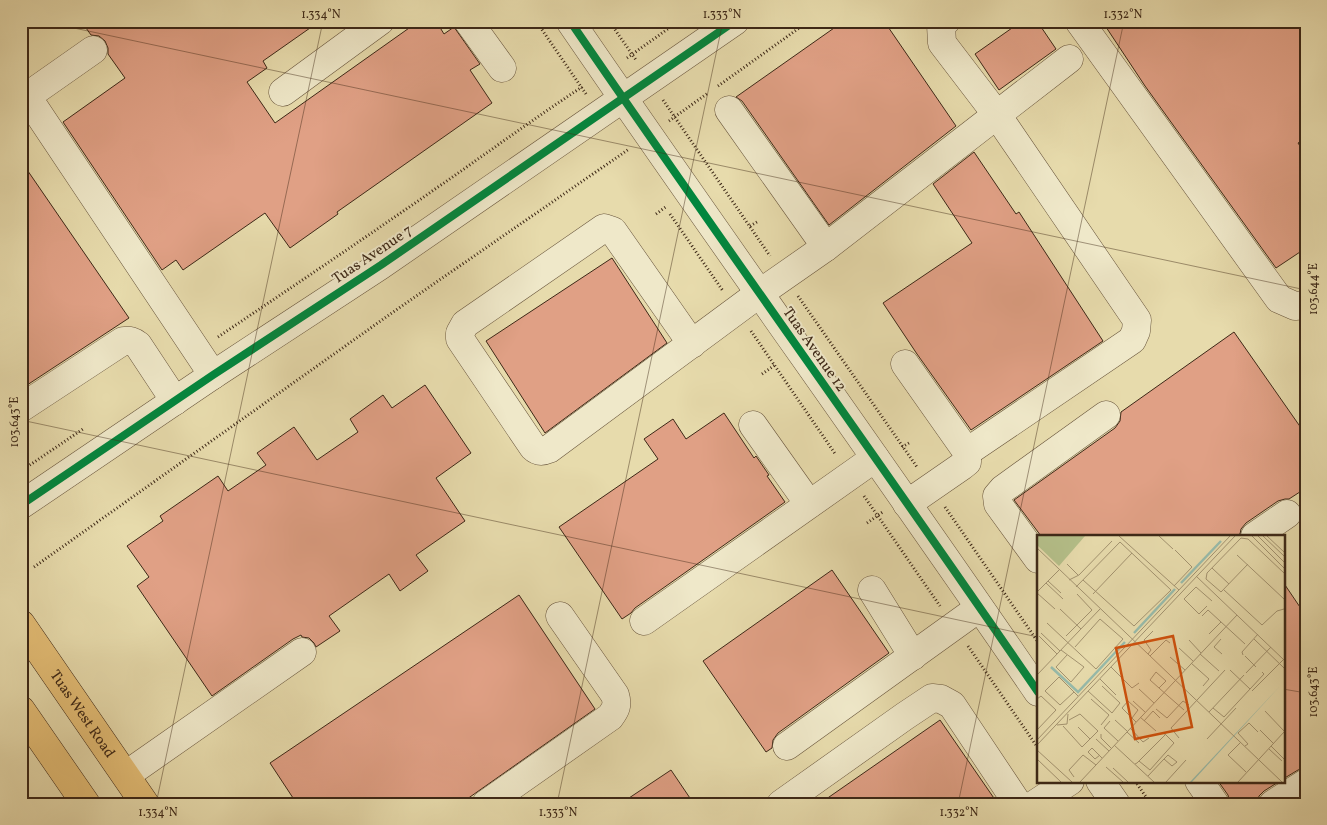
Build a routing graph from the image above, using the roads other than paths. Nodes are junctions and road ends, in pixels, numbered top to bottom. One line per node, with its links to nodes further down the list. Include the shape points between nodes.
1 (380, 21): 10 (street)
2 (468, 21): 9 (street)
3 (570, 21): 11 (street, Tuas Avenue 12)
4 (735, 21): 11 (street, Tuas Avenue 7)
5 (946, 21): 13 (street, via 941,25 942,43)
6 (1079, 21): 16 (street, via 1279,299 1295,306)
7 (93, 50): 19 (street, via 36,90 32,94 32,104)
8 (1069, 59): 13 (street)
9 (502, 68)
10 (283, 92)
11 (623, 99): 15 (street, Tuas Avenue 12); 19 (street, Tuas Avenue 7, via 381,265)
12 (729, 110): 14 (street)
13 (997, 115): 14 (street); 24 (street, via 1137,320 1132,340)
14 (826, 247): 15 (street)
15 (760, 294): 17 (street); 25 (street, Tuas Avenue 12)
16 (1306, 304)
17 (692, 344): 17 (street, via 613,231 604,228 465,324 460,333 460,339 533,447 543,452)
18 (905, 364): 24 (street)
19 (213, 375): 20 (street, Tuas Avenue 7)
20 (175, 401): 21 (street, via 138,345 128,340); 28 (street, Tuas Avenue 7)
21 (21, 408)
22 (1106, 416): 31 (street, via 997,496 998,504)
23 (753, 425): 26 (street)
24 (967, 452): 27 (street, via 967,462)
25 (875, 458): 26 (street); 27 (street, Tuas Avenue 12)
26 (809, 504): 35 (street)
27 (907, 504): 33 (street, Tuas Avenue 12)
28 (21, 505)
29 (1286, 514): 30 (street)
30 (1256, 535)
31 (1037, 558)
32 (872, 590): 38 (street)
33 (980, 608): 38 (street); 39 (street, Tuas Avenue 12)
34 (560, 616): 49 (street, via 615,695 616,709 610,717)
35 (644, 621)
36 (21, 624): 42 (main road, Tuas West Road)
37 (302, 652): 42 (street)
38 (913, 656): 41 (street)
39 (1037, 690)
40 (21, 710): 47 (main road)
41 (787, 746)
42 (126, 775): 48 (main road, Tuas West Road)
43 (1068, 782): 52 (street)
44 (1101, 782): 53 (street)
45 (1200, 782): 54 (street)
46 (1306, 783): 55 (street)
47 (86, 804)
48 (145, 804)
49 (486, 804)
50 (781, 804): 51 (street, via 932,698 952,705)
51 (1018, 804)
52 (1035, 804)
53 (1116, 804)
54 (1215, 804)
55 (1273, 804)

